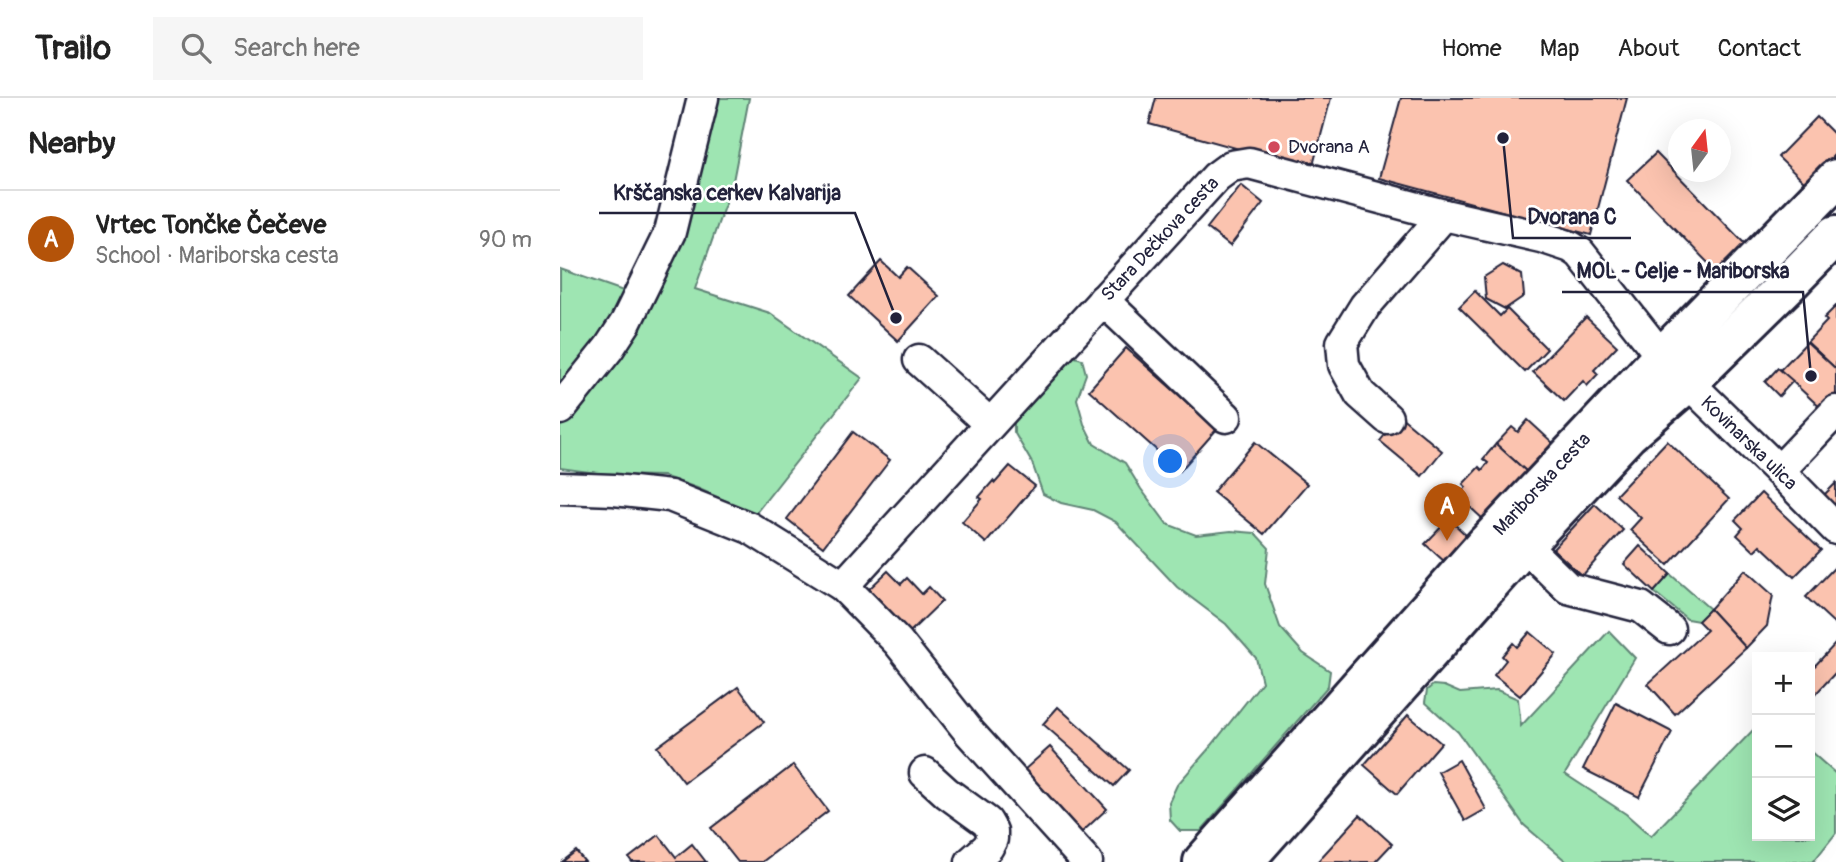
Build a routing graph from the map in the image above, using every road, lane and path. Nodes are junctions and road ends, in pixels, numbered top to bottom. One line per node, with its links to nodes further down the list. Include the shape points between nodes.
1 (703, 98): 8 (street, via 670,232 626,322)
2 (1836, 179): 7 (main road, Mariborska cesta)
3 (1444, 215): 5 (street, Stara Dečkova cesta, via 1249,163 1231,166); 7 (street, Stara Dečkova cesta, via 1541,237 1580,253); 11 (street, via 1365,306 1342,343 1344,365 1360,394)
4 (1836, 235): 7 (main road, Mariborska cesta, via 1791,281)
5 (1103, 300): 10 (street); 12 (street, Stara Dečkova cesta)
6 (919, 360): 12 (street)
7 (1675, 369): 13 (street, Kovinarska ulica); 16 (main road, Mariborska cesta, via 1628,434); 22 (main road, Mariborska cesta, via 1487,543)
8 (560, 409)
9 (1836, 411): 13 (street)
10 (1226, 416)
11 (1387, 418)
12 (990, 424): 17 (street, Stara Dečkova cesta)
13 (1779, 471): 15 (street, Kovinarska ulica)
14 (560, 488): 17 (street, via 670,496 750,528)
15 (1836, 529)
16 (1524, 545): 18 (street, via 1568,588 1641,607); 23 (main road, Mariborska cesta)
17 (843, 586): 21 (street, via 898,642 970,733)
18 (1669, 629)
19 (925, 773): 20 (street, via 987,822 992,831 988,847)
20 (971, 862)
21 (1087, 862)
22 (1203, 862)
23 (1242, 862)

